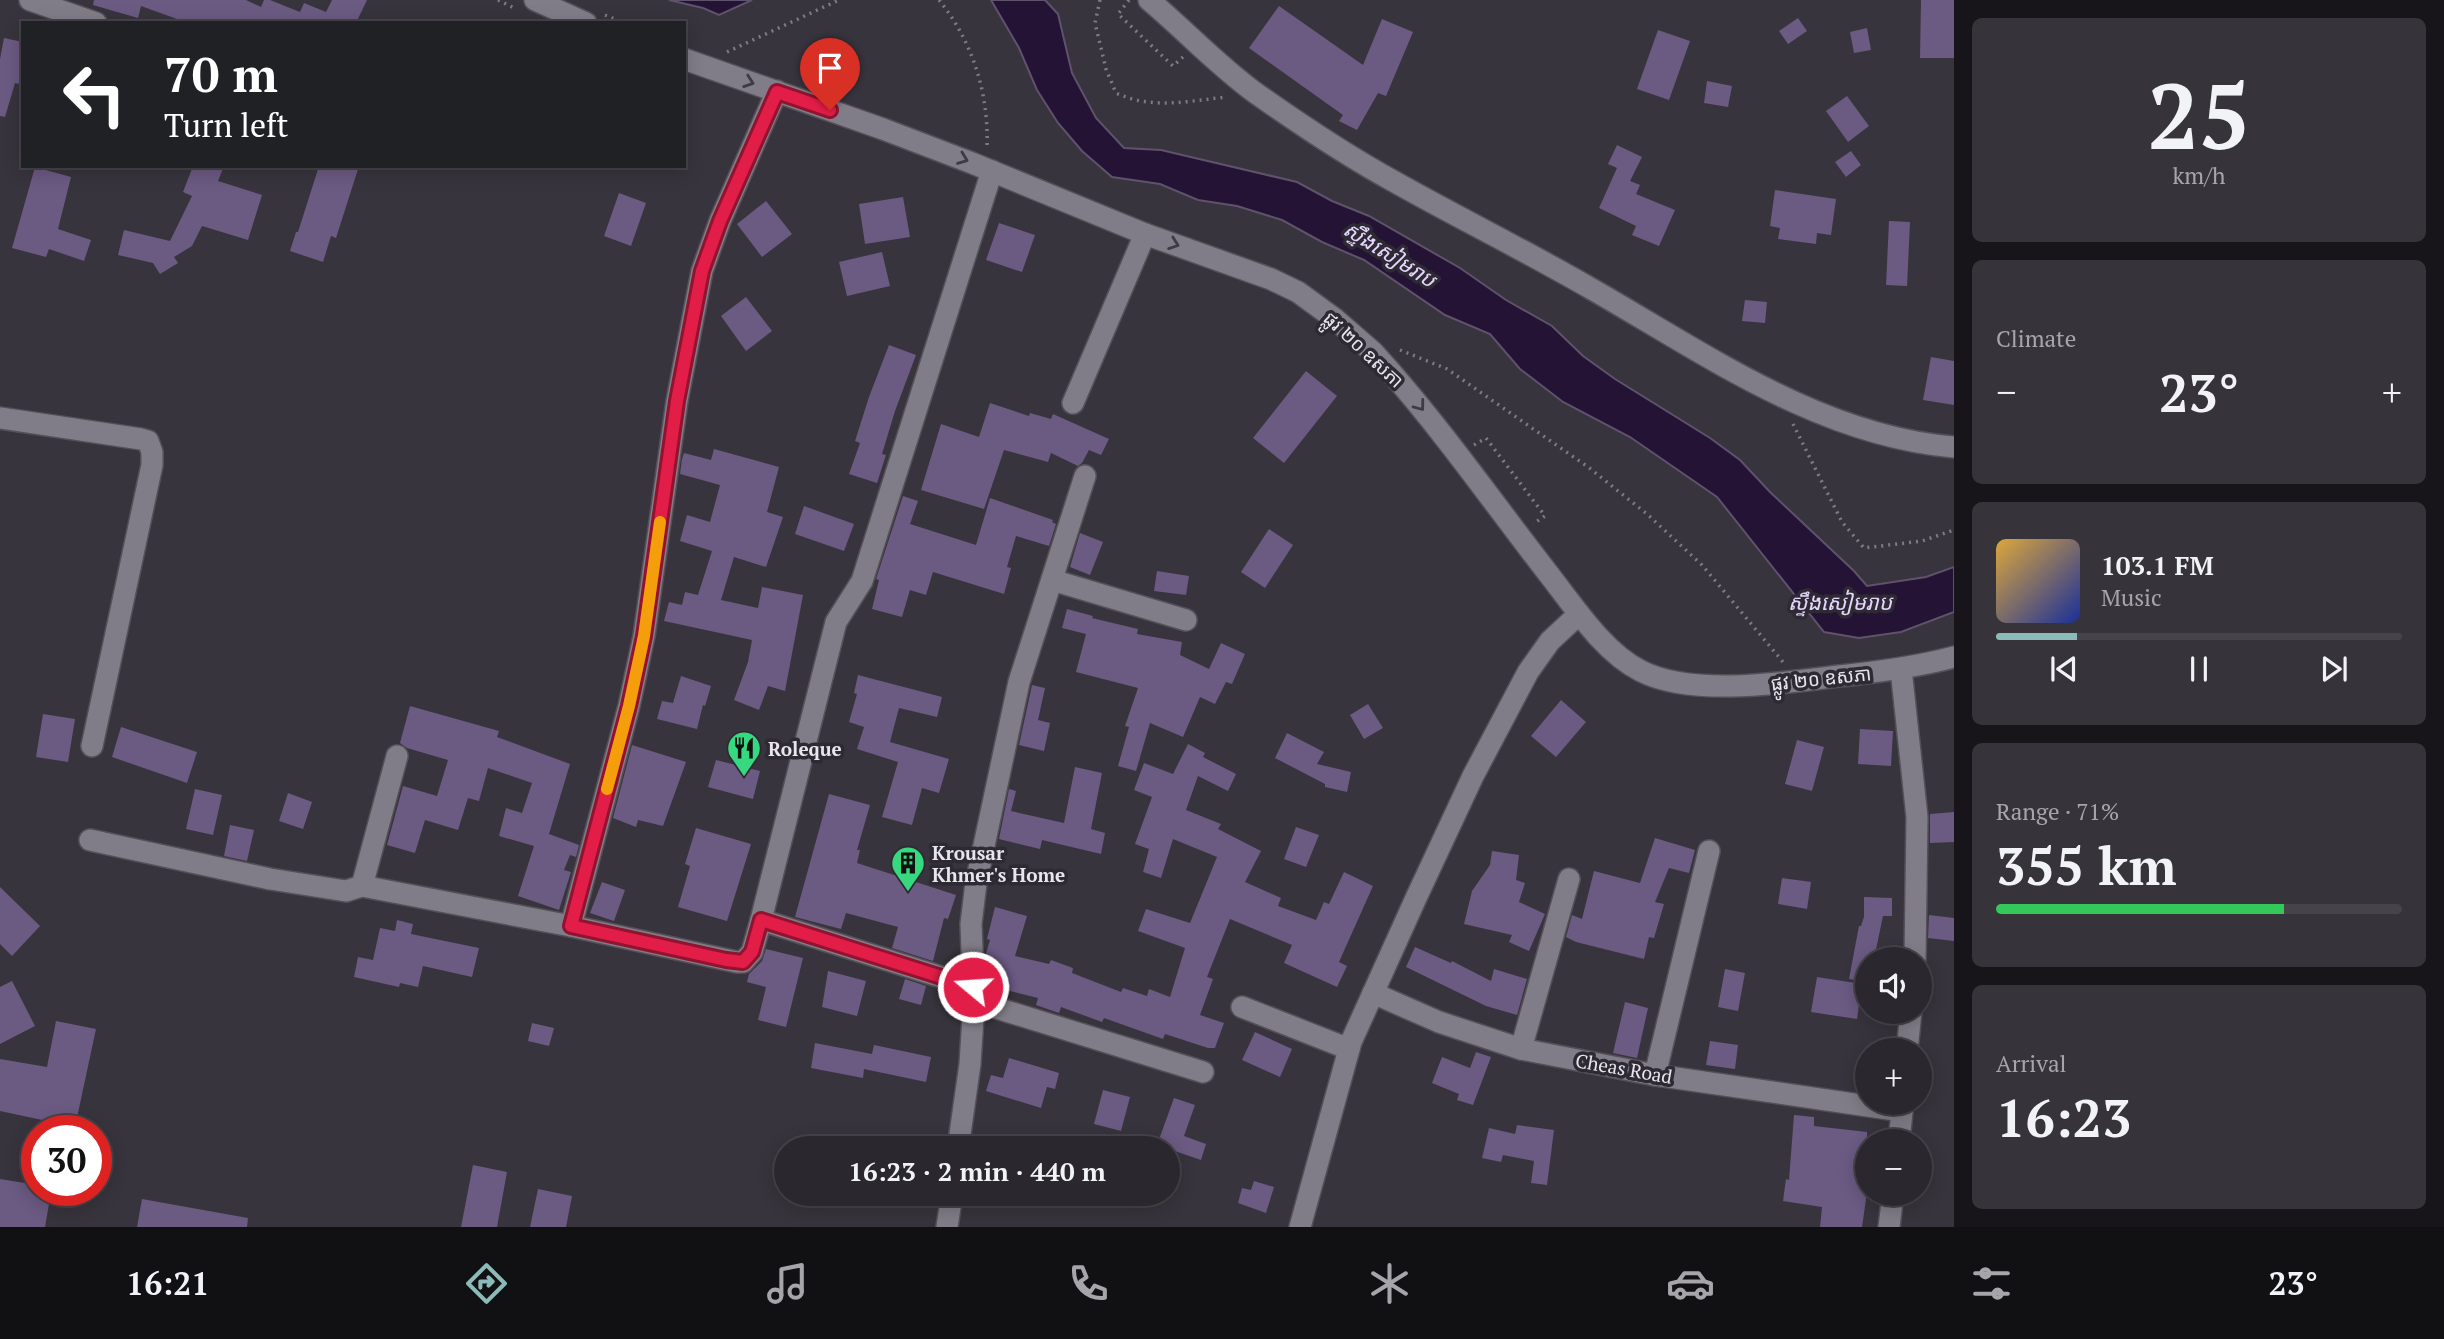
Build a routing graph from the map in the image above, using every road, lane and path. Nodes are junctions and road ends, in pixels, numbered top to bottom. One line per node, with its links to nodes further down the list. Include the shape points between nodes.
1 (30, 0): 8 (street)
2 (535, 0): 9 (street)
3 (839, 0): 11 (path)
4 (939, 0): 15 (path, via 972,53 981,86 987,154)
5 (1100, 0): 13 (path, via 1095,23 1116,93 1157,104 1236,96)
6 (1129, 0): 10 (path, via 1118,14 1164,58 1173,66)
7 (1149, 0): 23 (street, via 1255,93 1394,182 1809,409 1879,435)
8 (90, 21)
9 (582, 21)
10 (1186, 54)
11 (719, 58)
12 (686, 61): 14 (street, ផ្លូវ ២០ ឧសភា, one-way to 14)
13 (1226, 88)
14 (777, 92): 16 (street, ផ្លូវ ២០ ឧសភា, one-way to 16); 40 (street, via 702,271 677,401 644,636)
15 (978, 150)
16 (992, 171): 17 (street, ផ្លូវ ២០ ឧសភា); 39 (street, via 862,581 836,622)
17 (1145, 234): 19 (street); 28 (street, ផ្លូវ ២០ ឧសភា, one-way to 28, via 1298,292 1373,352)
18 (1395, 350): 31 (path, via 1447,369 1647,514 1702,565)
19 (1073, 403)
20 (0, 418): 33 (street, via 141,439 152,452)
21 (1790, 418): 26 (path, via 1842,522 1864,548 1922,541)
22 (1469, 447): 25 (path, via 1486,438 1545,516)
23 (1954, 447)
24 (1085, 476): 27 (street)
25 (1529, 527)
26 (1954, 530)
27 (1052, 580): 29 (street); 43 (street, via 1019,682 976,883 971,924)
28 (1579, 614): 32 (street, ផ្លូវ ២០ ឧសភា, via 1624,661 1658,679 1679,683 1797,682); 42 (street, via 1550,641 1528,672)
29 (1186, 620)
30 (1954, 657): 32 (street, ផ្លូវ ២០ ឧសភា)
31 (1789, 669)
32 (1901, 669): 41 (street, via 1917,817)
33 (92, 746)
34 (397, 756): 38 (street)
35 (90, 840): 38 (street, via 270,879 346,891)
36 (1709, 851): 48 (street)
37 (1569, 879): 46 (street)
38 (362, 887): 40 (street)
39 (761, 920): 40 (street, via 752,952 743,962); 43 (street)
40 (571, 926)
41 (1915, 947)
42 (1373, 993): 45 (street); 46 (street, Cheas Road)
43 (974, 994): 47 (street); 50 (street)
44 (1242, 1007): 45 (street)
45 (1349, 1049): 54 (street)
46 (1521, 1049): 48 (street, Cheas Road)
47 (1203, 1072)
48 (1655, 1075): 49 (street, Cheas Road)
49 (1855, 1101)
50 (960, 1136)
51 (950, 1206): 53 (street)
52 (1892, 1206): 55 (street)
53 (947, 1227)
54 (1300, 1227)
55 (1889, 1227)

